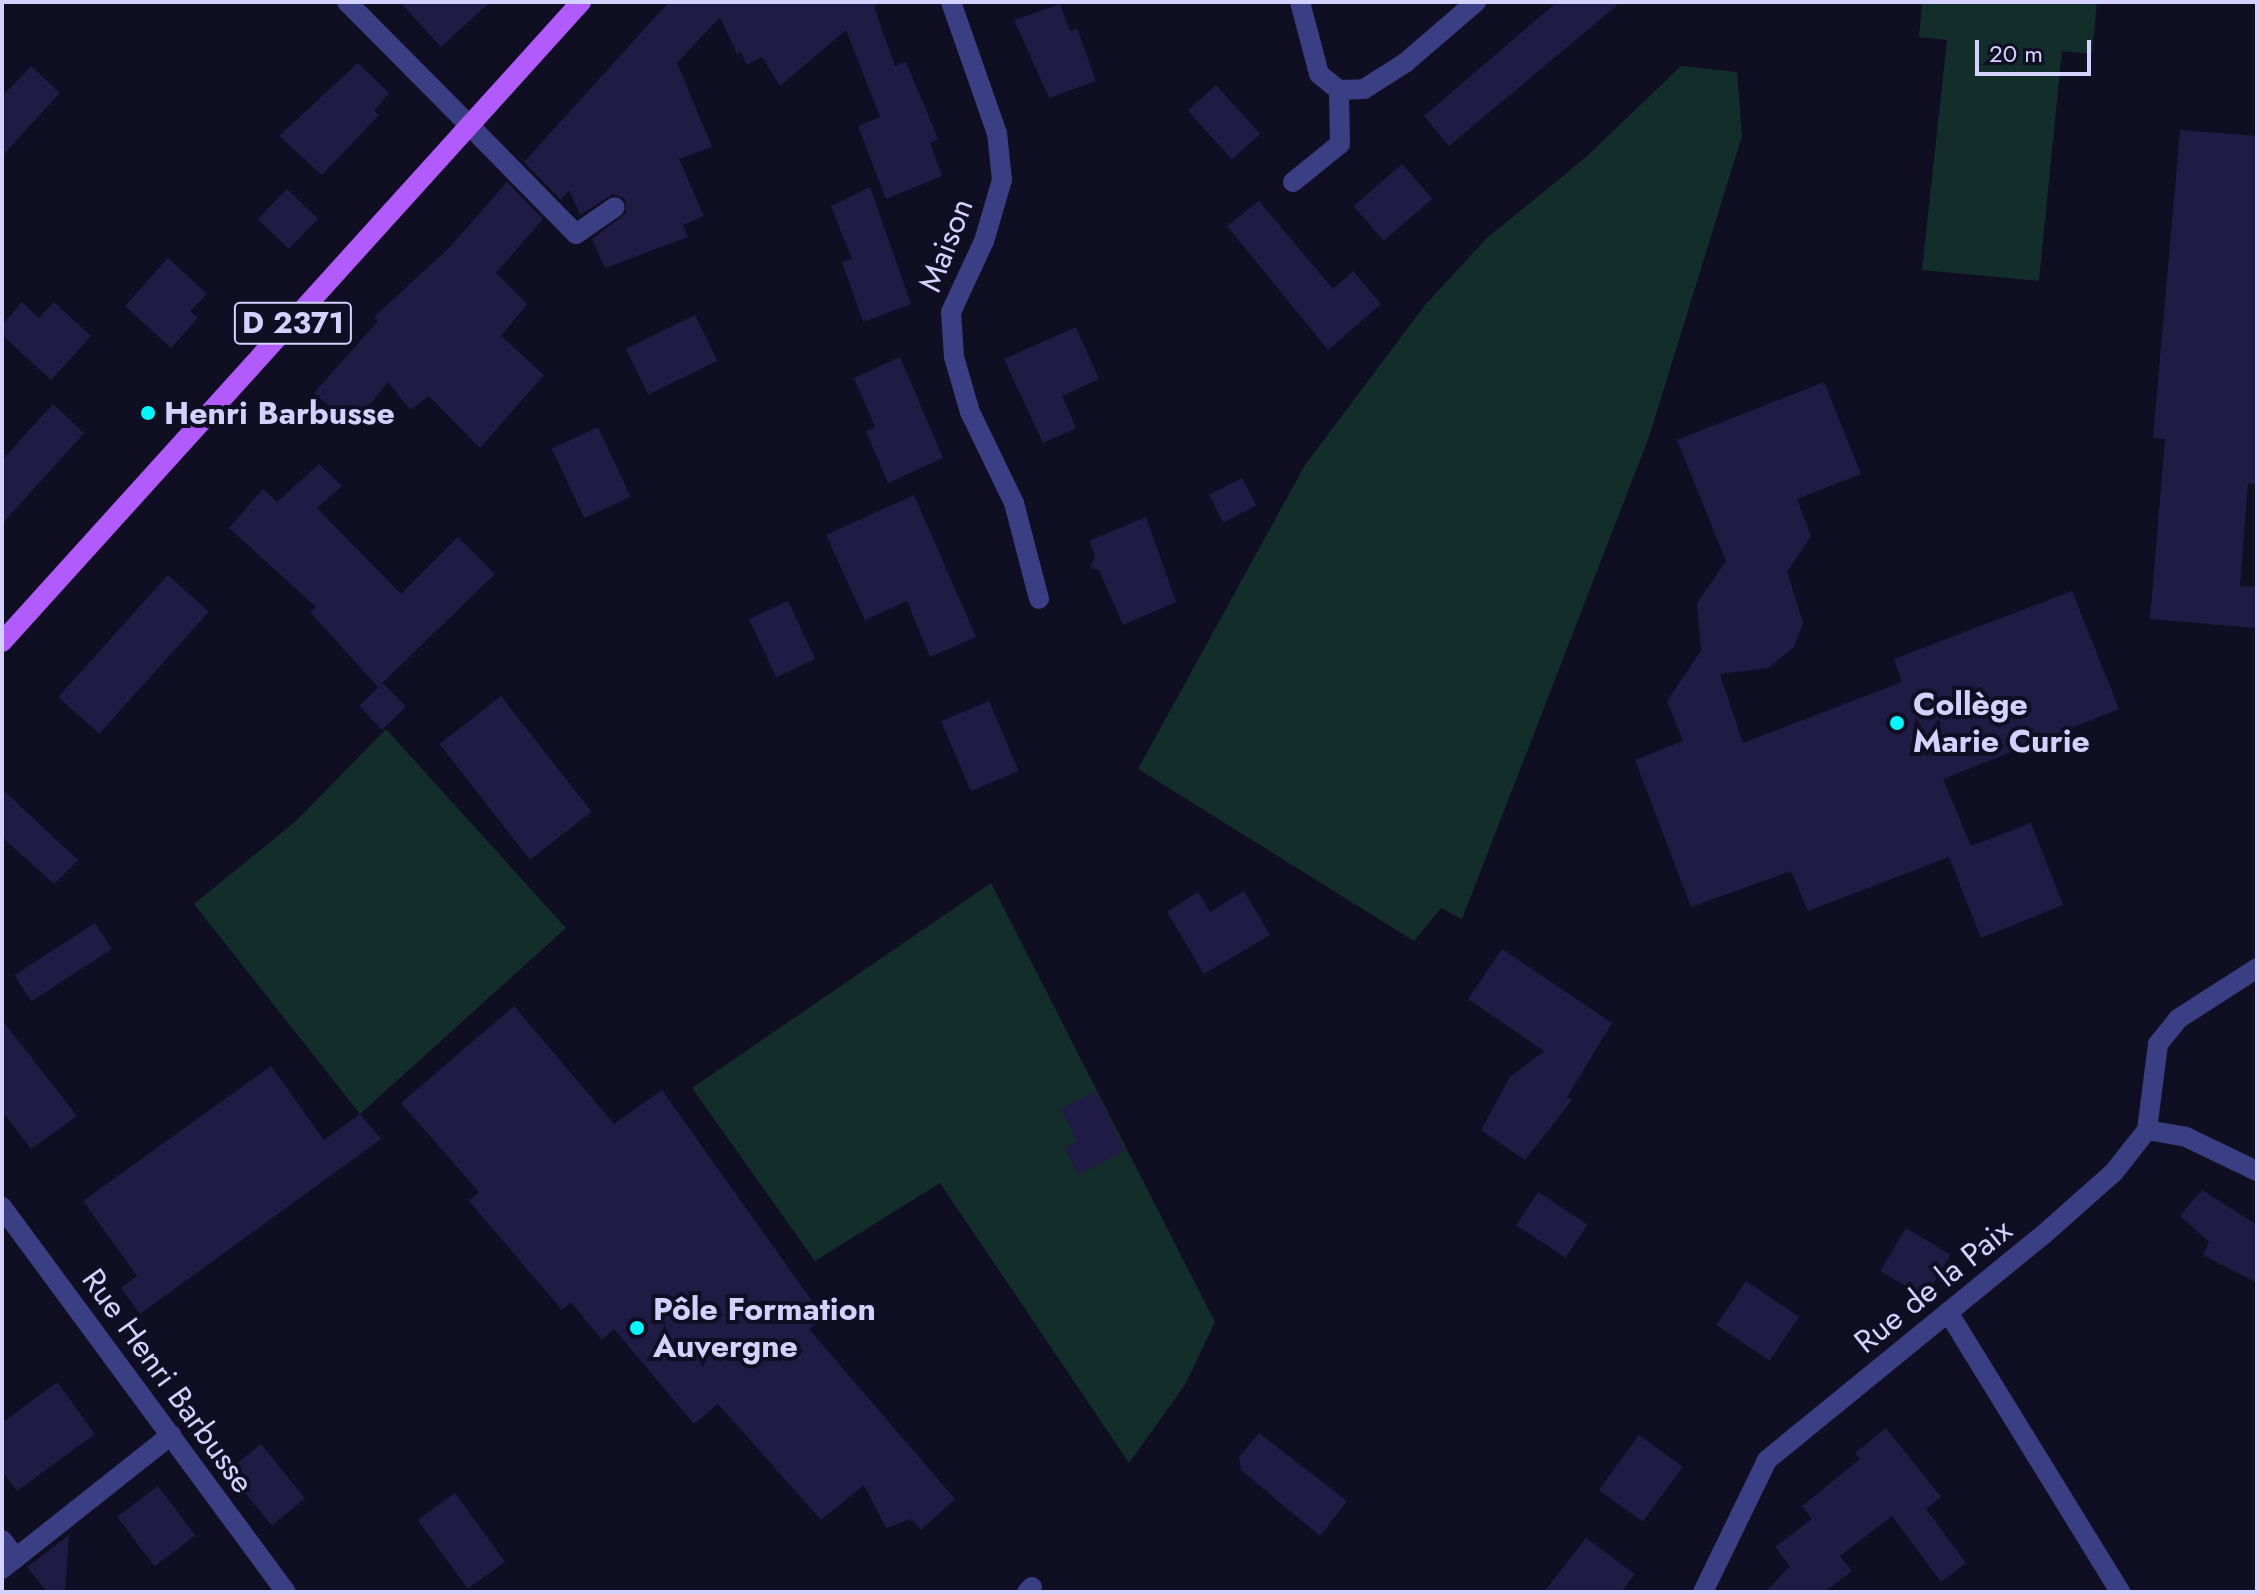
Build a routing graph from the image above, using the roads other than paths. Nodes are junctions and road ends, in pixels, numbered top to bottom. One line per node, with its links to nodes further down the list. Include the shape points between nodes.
1 (347, 2): 7 (street)
2 (581, 2): 7 (main road, D 2371)
3 (951, 2): 10 (street, Maison, via 997,133 1002,180 984,241 951,312 954,357 970,412 1014,503)
4 (1300, 2): 6 (street, via 1319,74)
5 (1476, 2): 6 (street, via 1405,63 1364,89)
6 (1339, 90): 8 (street, via 1340,144)
7 (470, 126): 9 (street, via 576,234); 11 (main road, D 2371)
8 (1293, 182)
9 (615, 207)
10 (1039, 599)
11 (2, 642)
12 (2257, 968): 13 (street, via 2178,1019 2158,1044)
13 (2147, 1130): 14 (street, via 2186,1137); 16 (street, Rue de la Paix, via 2114,1172)
14 (2257, 1171)
15 (2, 1207): 17 (street, Rue Henri Barbusse)
16 (1948, 1312): 21 (street, Rue de la Paix, via 1767,1460); 22 (street)
17 (171, 1435): 19 (street); 20 (street, Rue Henri Barbusse)
18 (2, 1540): 19 (street)
19 (9, 1563)
20 (286, 1592)
21 (1703, 1592)
22 (2120, 1592)

